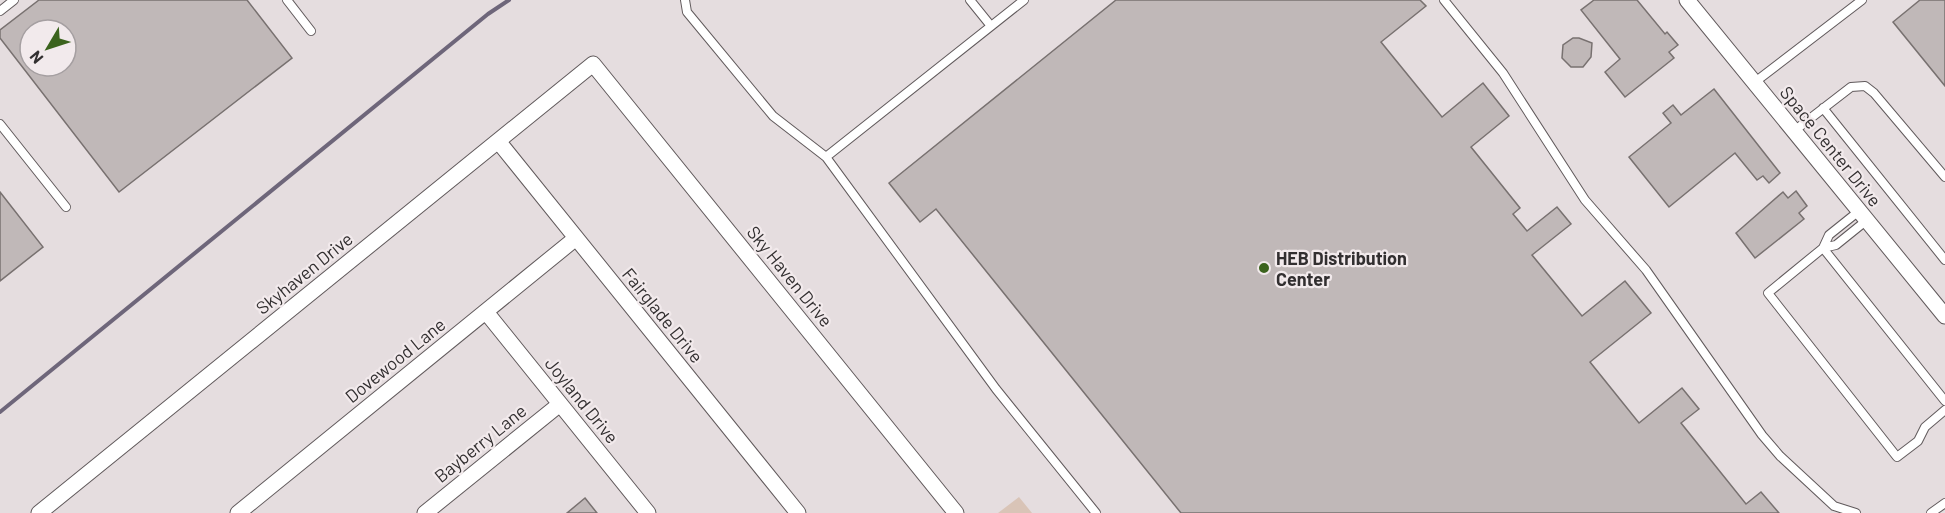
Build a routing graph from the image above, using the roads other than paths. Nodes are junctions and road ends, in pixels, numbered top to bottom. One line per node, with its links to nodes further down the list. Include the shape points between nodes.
1 (14, 0): 9 (lane)
2 (287, 0): 11 (lane)
3 (685, 0): 18 (lane, via 687,12 773,116)
4 (970, 0): 10 (lane)
5 (1024, 0): 10 (lane)
6 (1444, 0): 38 (lane, via 1503,73 1585,200 1646,270 1762,435 1834,506)
7 (1687, 0): 13 (street, Space Center Drive)
8 (1862, 0): 13 (lane)
9 (0, 11)
10 (991, 26): 18 (lane)
11 (311, 31)
12 (593, 64): 17 (street, Skyhaven Drive); 36 (street, Sky Haven Drive)
13 (1755, 82): 16 (street, Space Center Drive)
14 (1823, 108): 16 (lane); 19 (lane, via 1851,87 1865,86); 24 (lane)
15 (0, 124): 20 (lane)
16 (1794, 130): 21 (street, Space Center Drive)
17 (498, 141): 22 (street, Fairglade Drive); 31 (street, Skyhaven Drive)
18 (826, 157): 37 (lane, via 996,388)
19 (1945, 177)
20 (66, 207)
21 (1863, 215): 23 (lane, via 1828,235); 23 (lane, via 1836,245); 26 (street, Space Center Drive)
22 (576, 238): 25 (street, Dovewood Lane); 35 (street, Fairglade Drive)
23 (1822, 248): 27 (lane); 29 (lane, via 1768,292 1897,457 1918,441 1924,427)
24 (1945, 260)
25 (486, 312): 28 (street, Joyland Drive); 32 (street, Dovewood Lane)
26 (1945, 316)
27 (1945, 401)
28 (560, 404): 33 (street, Bayberry Lane); 34 (street, Joyland Drive)
29 (1945, 410)
30 (1945, 503): 39 (lane)
31 (39, 513)
32 (238, 513)
33 (425, 513)
34 (648, 513)
35 (798, 513)
36 (956, 513)
37 (1096, 513)
38 (1856, 513)
39 (1931, 513)

